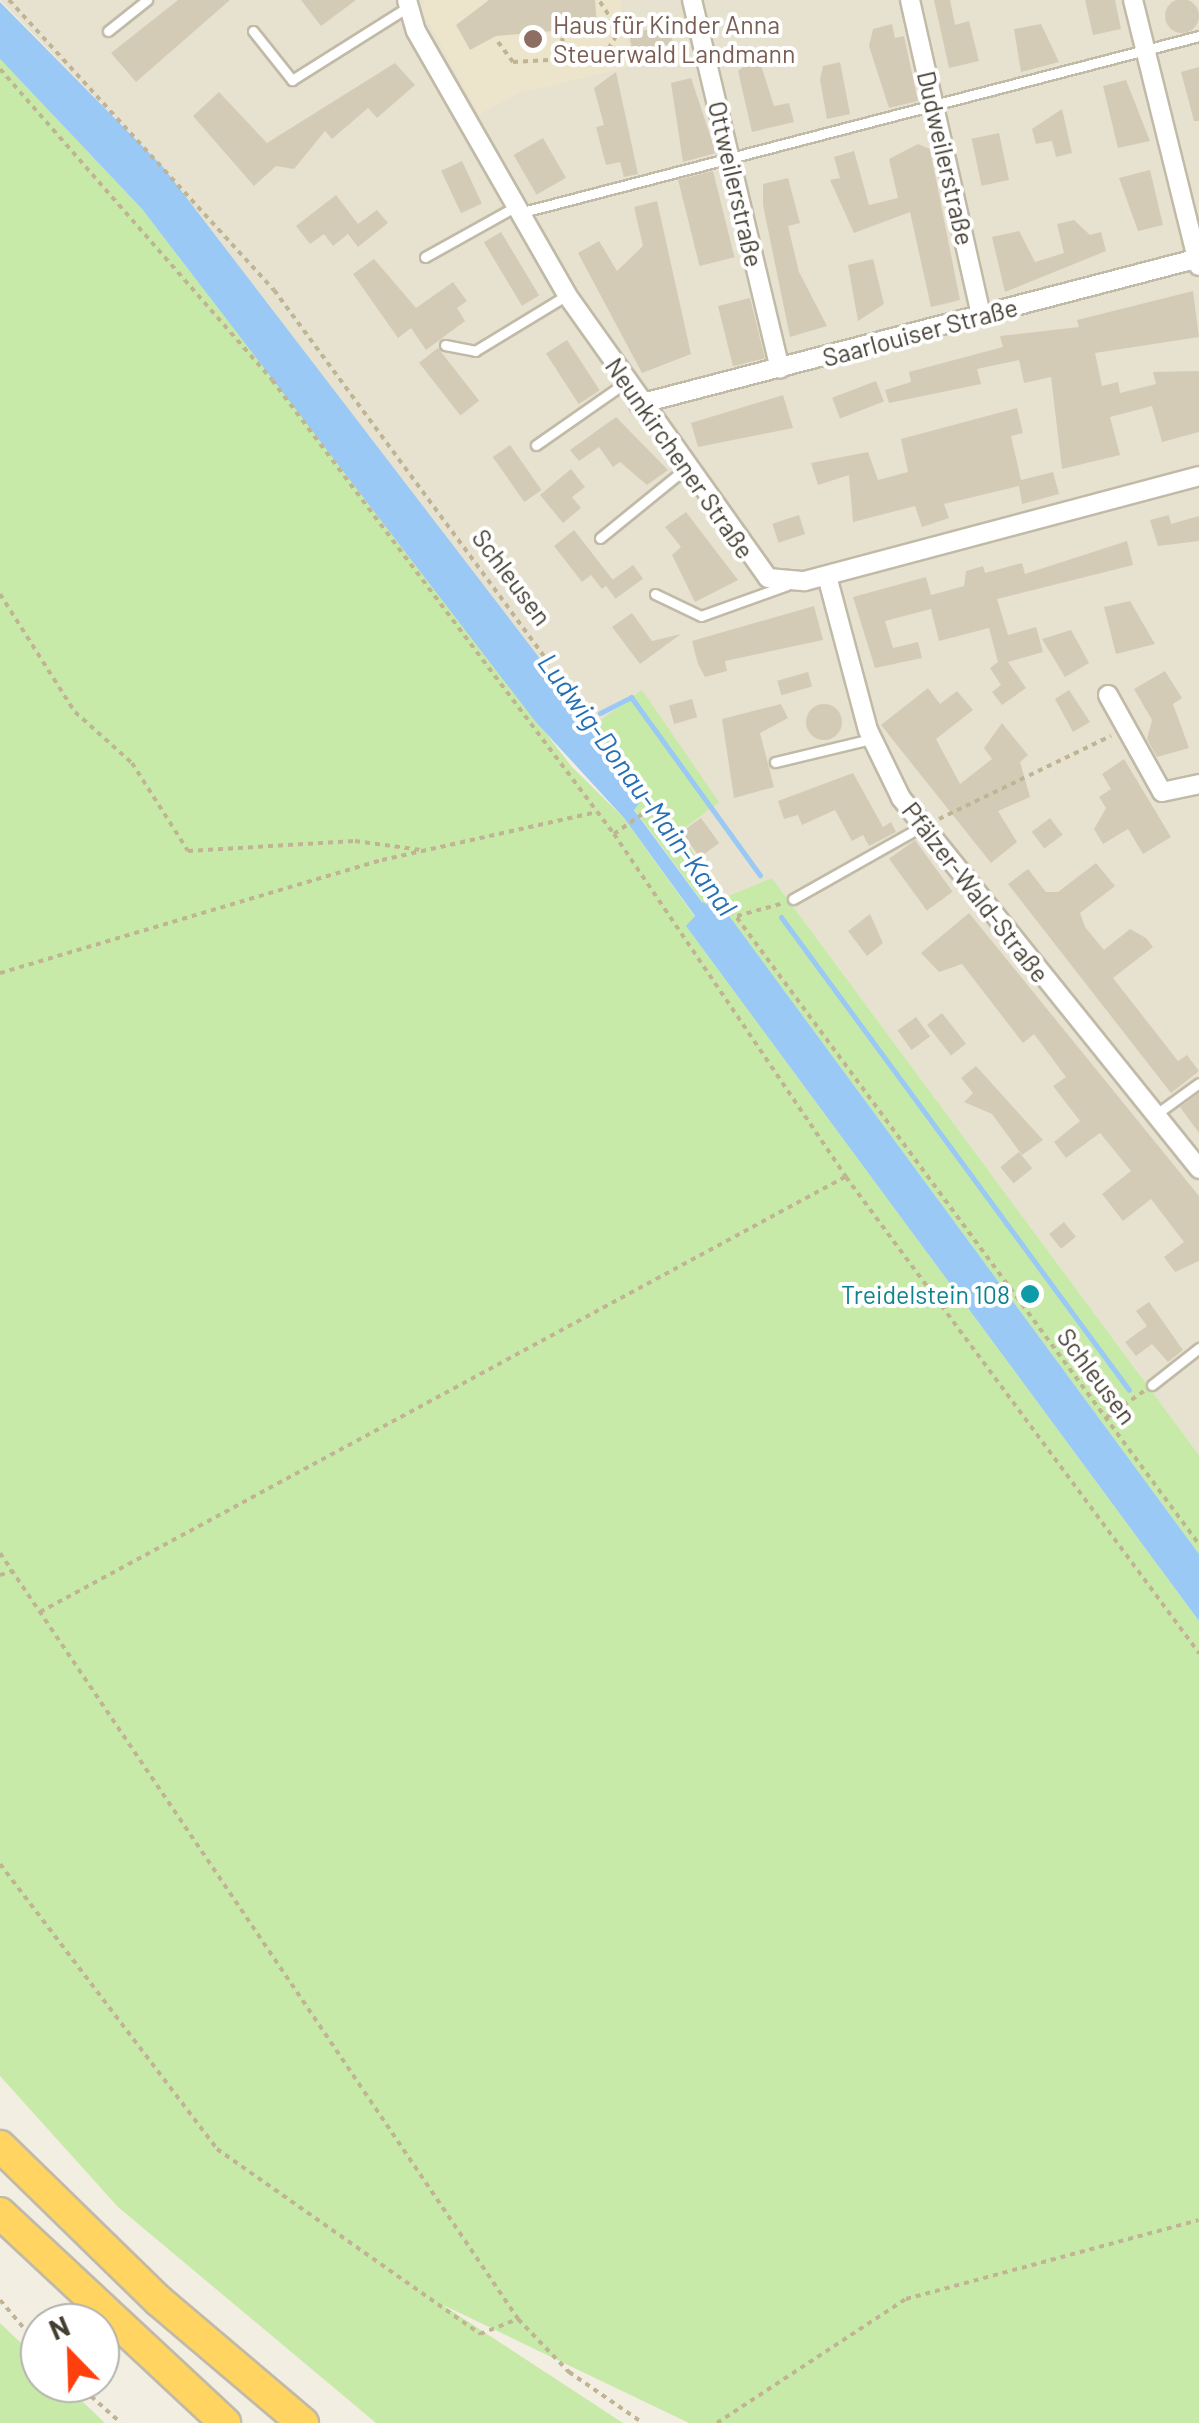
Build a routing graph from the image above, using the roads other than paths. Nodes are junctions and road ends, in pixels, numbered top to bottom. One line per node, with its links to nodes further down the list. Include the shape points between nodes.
1 (147, 0): 7 (lane)
2 (692, 0): 11 (street, Ottweilerstraße)
3 (910, 0): 10 (street, Dudweilerstraße)
4 (1133, 0): 9 (street)
5 (408, 4): 6 (lane, via 292,80); 12 (street, Neunkirchener Straße)
6 (253, 31)
7 (108, 32)
8 (1199, 36): 9 (lane)
9 (1146, 50): 10 (lane); 14 (street)
10 (936, 108): 11 (lane); 16 (street, Dudweilerstraße)
11 (729, 160): 12 (lane); 18 (street, Ottweilerstraße)
12 (516, 210): 13 (lane); 15 (street, Neunkirchener Straße)
13 (426, 256)
14 (1198, 261): 16 (street, Saarlouiser Straße)
15 (567, 295): 17 (lane, via 475,351); 19 (street, Neunkirchener Straße)
16 (981, 316): 18 (street, Saarlouiser Straße)
17 (445, 345)
18 (780, 368): 20 (street, Saarlouiser Straße)
19 (625, 383): 20 (street, Neunkirchener Straße); 21 (lane)
20 (640, 404): 22 (street, Neunkirchener Straße)
21 (536, 444)
22 (685, 469): 24 (lane); 26 (street, Neunkirchener Straße, via 755,564)
23 (1199, 476): 25 (street)
24 (600, 538)
25 (826, 576): 26 (street); 29 (street, Pfälzer-Wald-Straße)
26 (787, 585): 27 (lane, via 700,616)
27 (655, 594)
28 (1108, 695): 31 (street, via 1162,792)
29 (872, 740): 30 (lane); 32 (street, Pfälzer-Wald-Straße)
30 (775, 762)
31 (1199, 784)
32 (921, 827): 33 (lane); 35 (street, Pfälzer-Wald-Straße)
33 (792, 898)
34 (1199, 1083): 35 (lane)
35 (1155, 1115): 36 (street, Pfälzer-Wald-Straße)
36 (1199, 1169)
37 (1199, 1348): 38 (lane)
38 (1152, 1385)
39 (0, 2146): 42 (highway, via 159,2301)
40 (0, 2214): 41 (highway)
41 (225, 2423)
42 (303, 2423)

